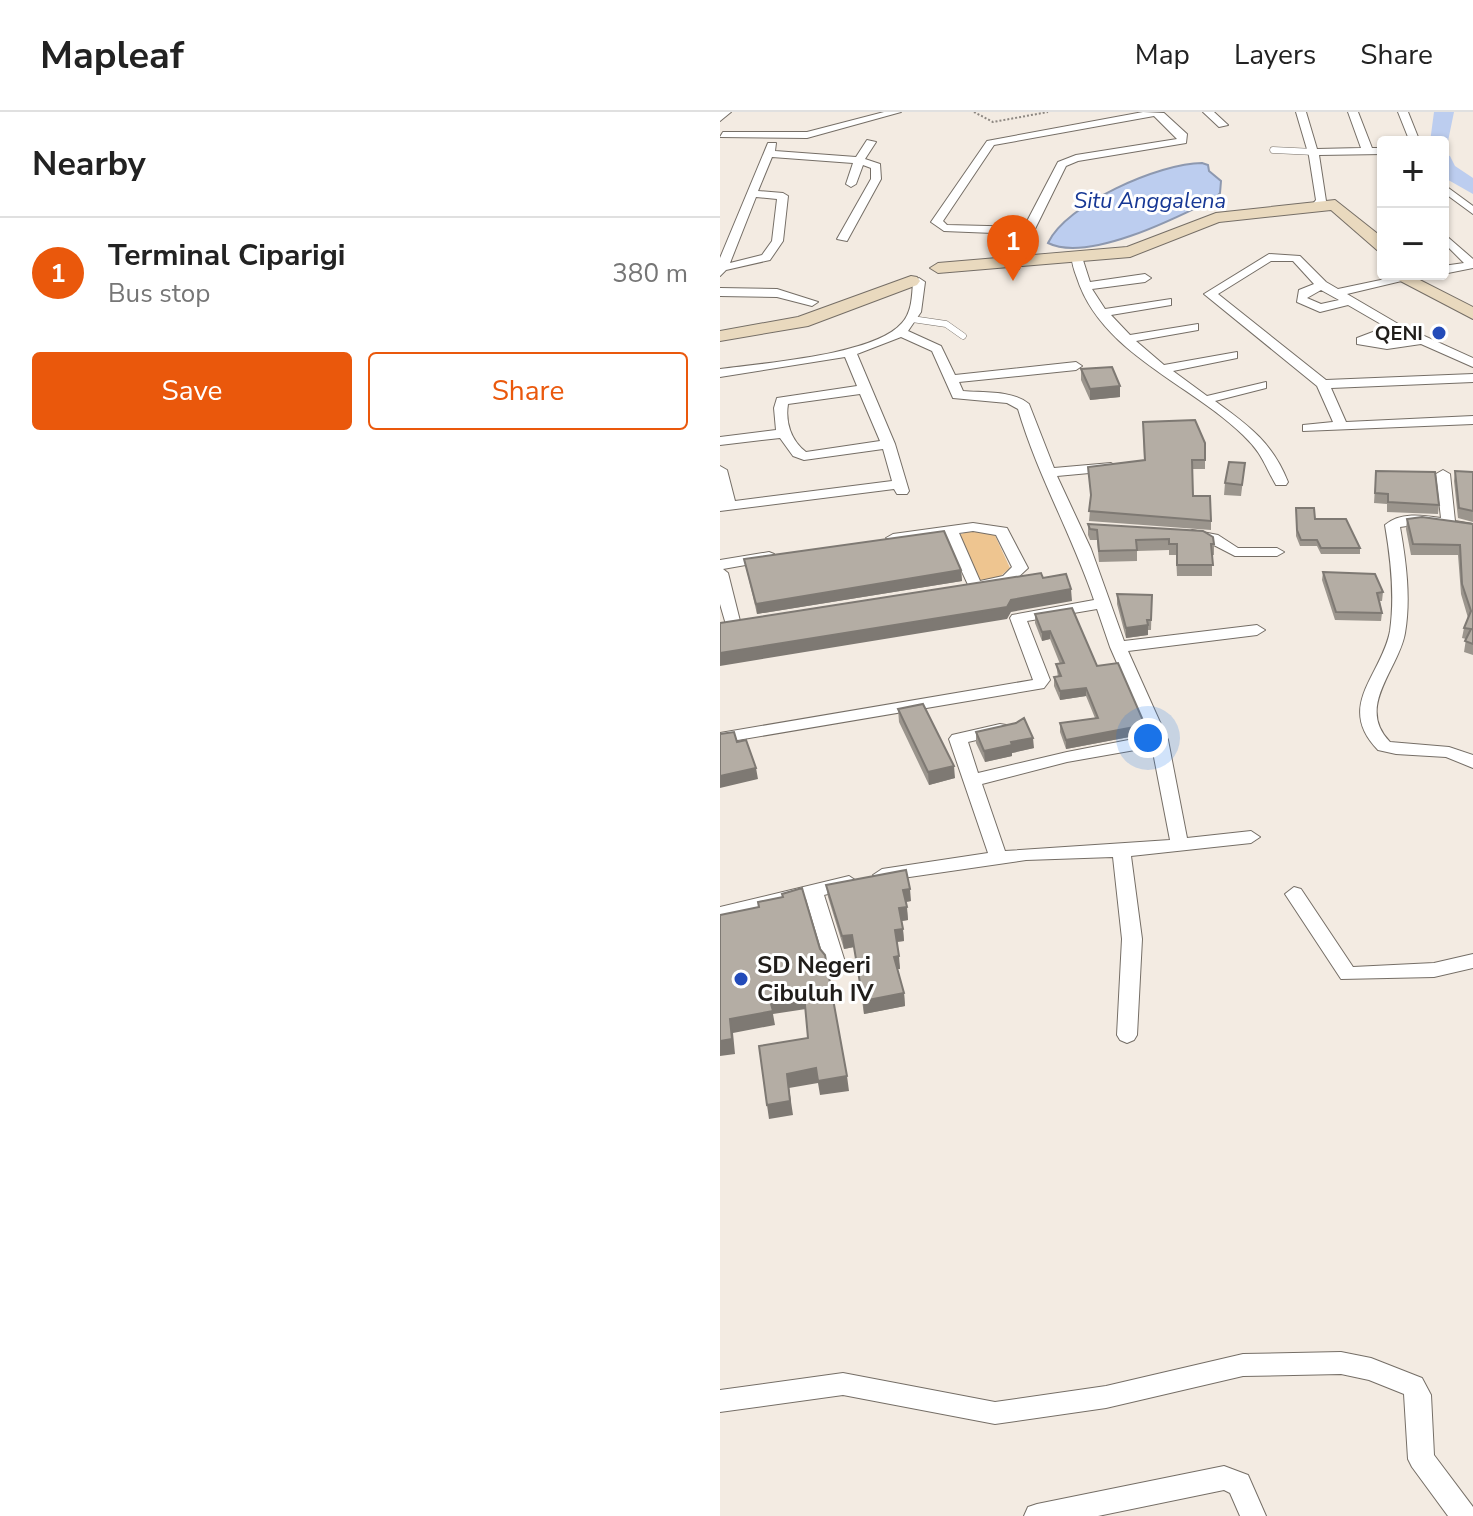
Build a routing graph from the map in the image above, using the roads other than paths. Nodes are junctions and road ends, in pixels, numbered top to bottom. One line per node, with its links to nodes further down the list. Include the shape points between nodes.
1 (726, 112): 7 (street)
2 (896, 112): 10 (street, via 820,133)
3 (1208, 112): 8 (street)
4 (1301, 112): 15 (street)
5 (1353, 112): 16 (street)
6 (1403, 112): 11 (street)
7 (720, 118)
8 (1223, 125)
9 (721, 134): 10 (street)
10 (775, 136): 17 (street)
11 (1413, 136)
12 (871, 142): 18 (street)
13 (1273, 150): 15 (lane)
14 (1377, 151): 16 (street)
15 (1315, 152): 16 (street); 22 (street)
16 (1368, 152)
17 (769, 154): 18 (street); 20 (street)
18 (859, 160): 19 (street); 25 (street, via 876,166 876,179)
19 (851, 184)
20 (752, 194): 33 (street); 33 (street, via 783,196 778,241 766,258)
21 (1449, 195): 23 (street)
22 (1328, 208): 27 (street); 28 (street); 29 (street, via 1212,227 1154,255)
23 (1473, 211)
24 (1028, 231): 24 (street, via 1067,160 1178,142 1183,136 1154,113 991,143 937,222 944,228); 30 (street)
25 (843, 239)
26 (1449, 242): 31 (street)
27 (1377, 243)
28 (1377, 256)
29 (1077, 259): 30 (street); 40 (street)
30 (1015, 264): 35 (street, via 940,270 937,280)
31 (1473, 265): 32 (street)
32 (1449, 269)
33 (721, 270)
34 (1145, 278): 40 (street)
35 (912, 279): 48 (street); 49 (street, via 788,317); 53 (street, via 802,322)
36 (1394, 280): 42 (street)
37 (1417, 280): 47 (street)
38 (1420, 280): 45 (street)
39 (1322, 285): 42 (street); 42 (street, via 1301,299 1320,308); 65 (street, via 1296,258 1277,256 1210,294)
40 (1086, 286): 46 (street)
41 (720, 292): 43 (street, via 777,293)
42 (1343, 297): 51 (street)
43 (812, 302)
44 (1167, 302): 46 (street)
45 (1473, 304)
46 (1102, 313): 55 (street)
47 (1473, 314)
48 (912, 319): 52 (street); 54 (lane, via 941,322)
49 (720, 327)
50 (1194, 327): 55 (street)
51 (1396, 328): 56 (street); 56 (street, via 1361,341 1387,345)
52 (900, 332): 57 (street); 64 (street, via 937,349)
53 (720, 336)
54 (963, 336)
55 (1126, 339): 61 (street)
56 (1422, 340): 59 (street)
57 (849, 351): 62 (street); 67 (street)
58 (1233, 355): 61 (street)
59 (1473, 363)
60 (1076, 366): 64 (street)
61 (1165, 369): 68 (street)
62 (720, 373)
63 (1473, 378): 65 (street)
64 (952, 379): 77 (street, via 962,397 1021,404)
65 (1323, 384): 70 (street)
66 (1261, 385): 68 (street)
67 (865, 389): 72 (street, via 782,401); 74 (street)
68 (1205, 400): 79 (street, via 1260,443)
69 (1473, 420): 70 (street)
70 (1341, 426): 71 (street)
71 (1308, 428)
72 (786, 433): 73 (street); 74 (street, via 793,452 804,456)
73 (720, 441)
74 (888, 444): 80 (street, via 901,487)
75 (1121, 467): 77 (street)
76 (720, 470): 80 (street)
77 (1050, 472): 90 (street, via 1081,528)
78 (1443, 474): 81 (street)
79 (1281, 482)
80 (725, 507)
81 (1448, 524): 82 (street); 97 (street, via 1418,520 1392,525 1399,586 1394,643 1368,700 1370,720 1384,746 1439,748)
82 (1473, 528)
83 (950, 529): 83 (street, via 999,530 1026,577 967,587); 85 (street)
84 (1170, 533): 86 (street, via 1206,535 1235,552)
85 (880, 540)
86 (1277, 552)
87 (778, 556): 88 (street)
88 (720, 565)
89 (720, 573): 91 (street)
90 (1102, 603): 93 (street); 95 (street, via 1018,618 1042,680 1038,684)
91 (734, 625)
92 (1257, 630): 93 (street)
93 (1118, 647): 96 (street)
94 (1010, 727): 98 (street, via 958,739)
95 (720, 738)
96 (1159, 740): 98 (street); 100 (street)
97 (1473, 762)
98 (974, 780): 102 (street)
99 (1251, 837): 100 (street)
100 (1180, 846): 101 (street)
101 (1121, 851): 102 (street); 108 (street, via 1132,939)
102 (998, 857): 103 (street)
103 (813, 891): 105 (street); 107 (street)
104 (1294, 894): 106 (street, via 1348,974 1434,970)
105 (720, 914)
106 (1473, 961)
107 (835, 962)
108 (1127, 1035)
109 (720, 1401): 112 (street, via 824,1384 865,1386 995,1413 1120,1394 1243,1365 1341,1363 1407,1382 1419,1395 1421,1459)
110 (1037, 1516): 111 (street, via 1224,1478 1239,1484)
111 (1253, 1516)
112 (1464, 1516)

